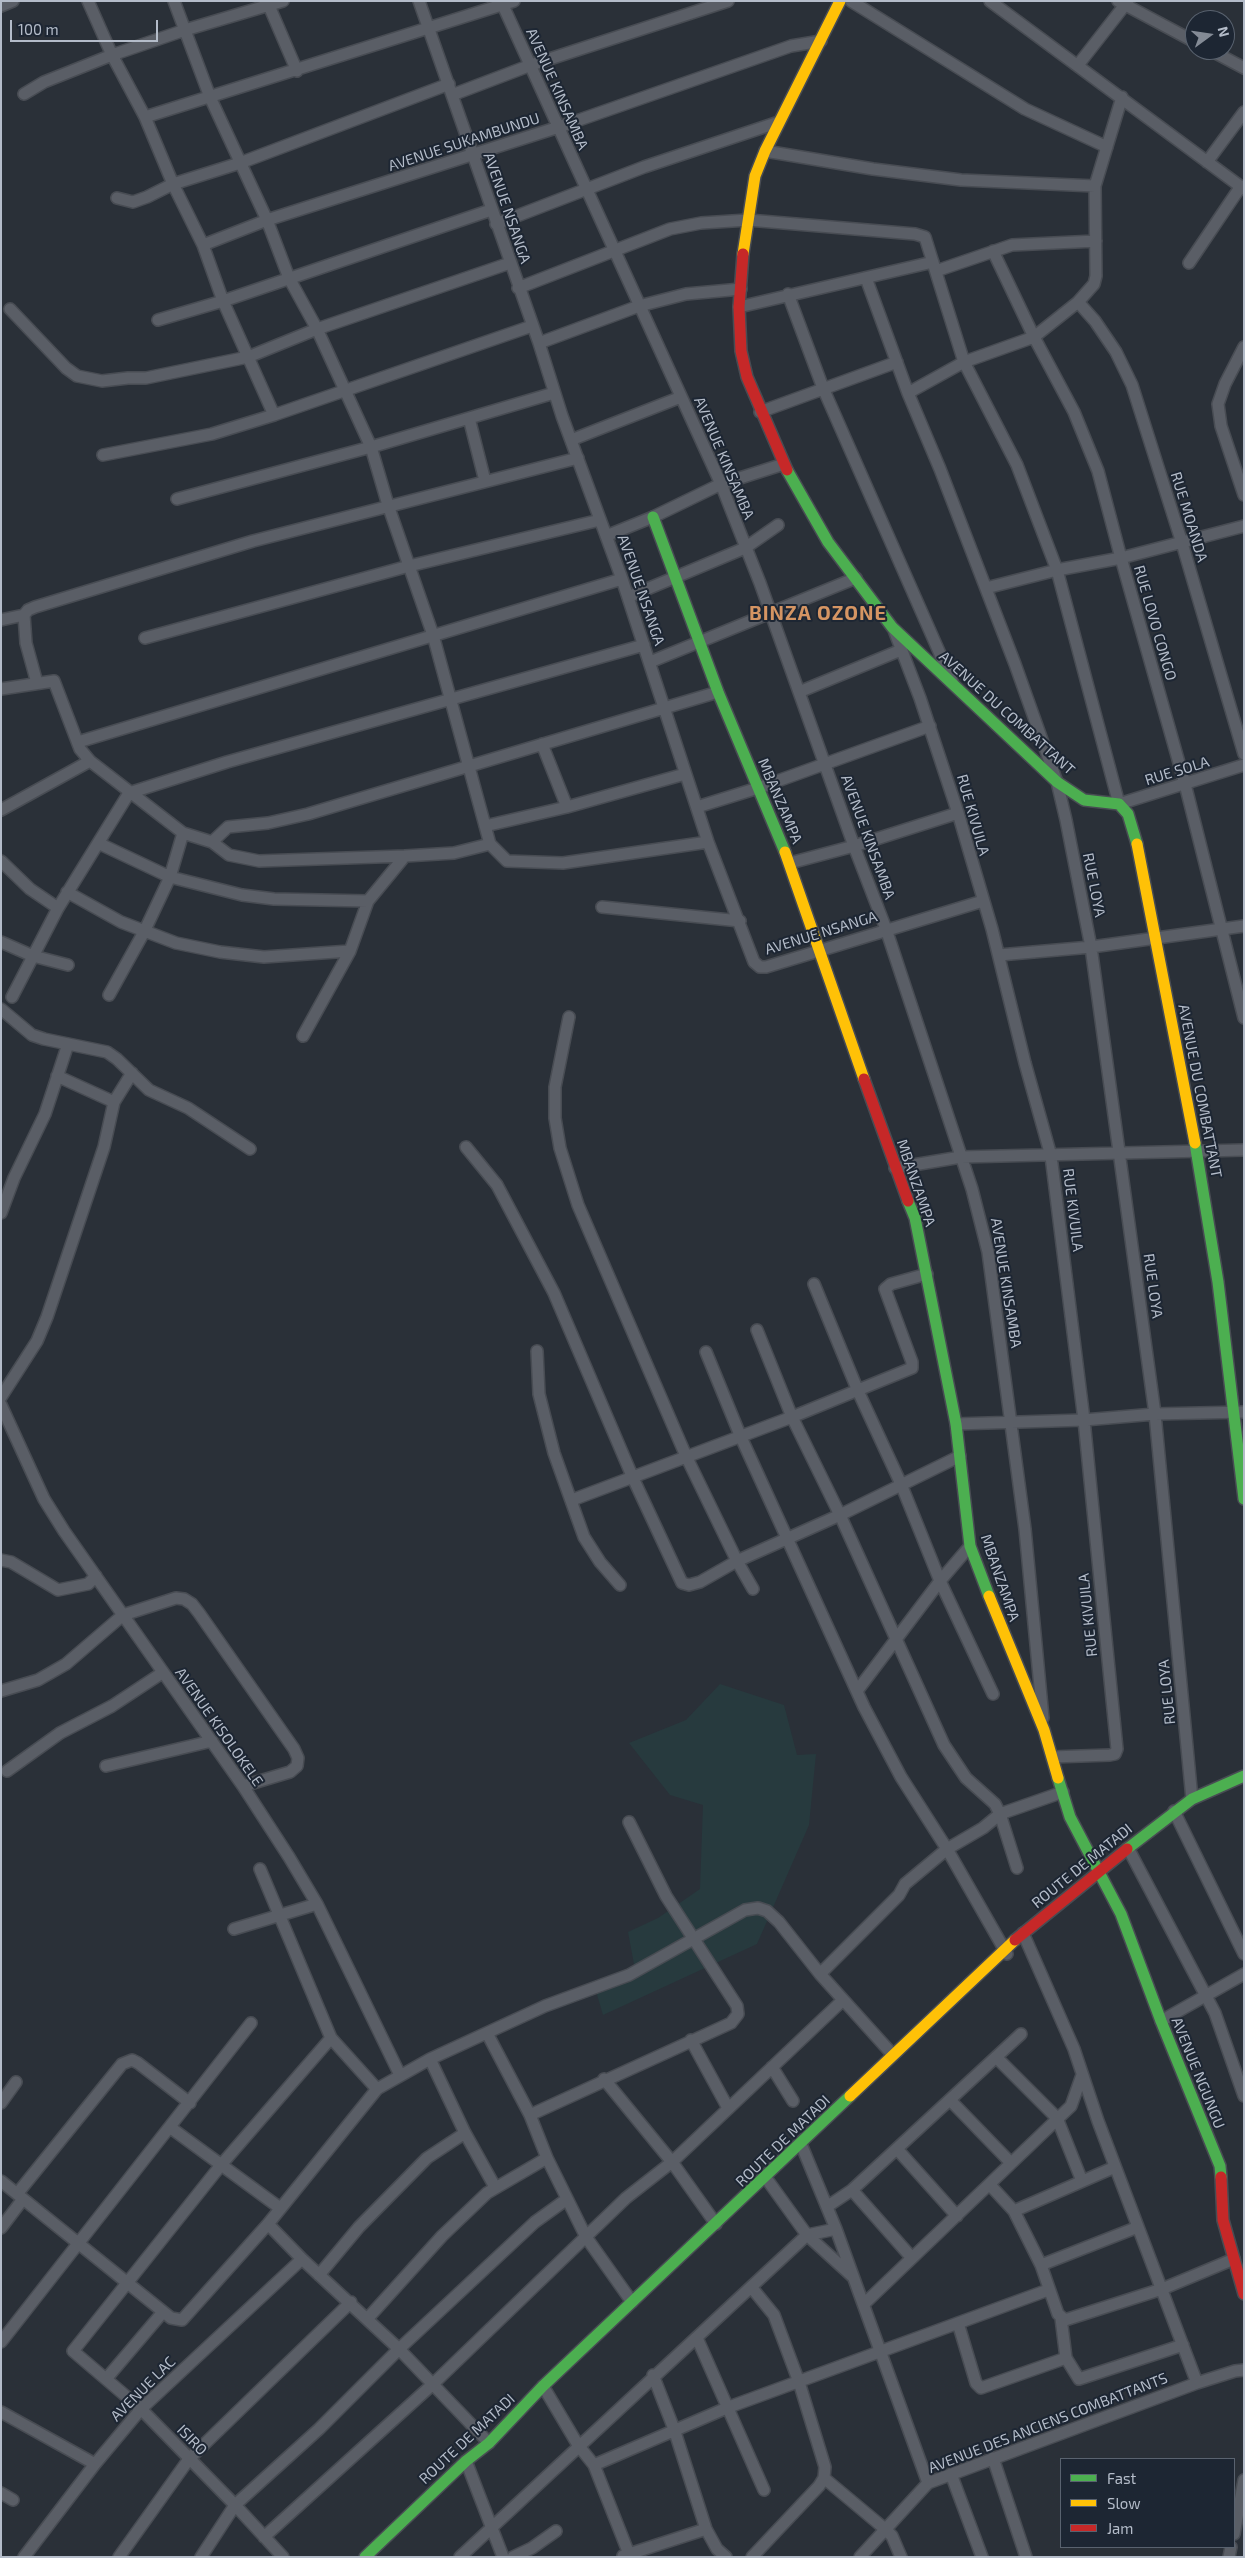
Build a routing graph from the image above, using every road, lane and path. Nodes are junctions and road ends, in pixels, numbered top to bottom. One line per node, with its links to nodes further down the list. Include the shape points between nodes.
1 (13, 1): 13 (street)
2 (88, 1): 18 (street)
3 (283, 1): 12 (street)
4 (419, 1): 14 (street, AVENUE NSANGA)
5 (728, 1): 20 (street)
6 (840, 1): 17 (street, AVENUE DU COMBATTANT)
7 (851, 1): 32 (street, via 1025,109)
8 (990, 1): 21 (street)
9 (176, 2): 15 (street)
10 (506, 2): 14 (street); 20 (street, AVENUE KINSAMBA)
11 (1124, 3): 16 (street); 21 (street)
12 (268, 4): 15 (street); 23 (street)
13 (1, 6)
14 (429, 28): 23 (street); 24 (street, AVENUE NSANGA)
15 (185, 30): 18 (street); 26 (street)
16 (1185, 37)
17 (821, 41): 30 (street, AVENUE DU COMBATTANT); 31 (street, AVENUE SUKAMBUNDU, via 791,46)
18 (112, 55): 25 (street, via 44,82); 29 (street)
19 (1229, 60): 22 (street)
20 (531, 65): 24 (street); 31 (street, AVENUE KINSAMBA)
21 (1078, 65): 27 (street)
22 (1244, 68)
23 (297, 71): 26 (street)
24 (450, 89): 34 (street, AVENUE NSANGA); 35 (street)
25 (24, 94)
26 (210, 97): 29 (street); 35 (street)
27 (1122, 97): 32 (street); 36 (street)
28 (1244, 112): 36 (street)
29 (145, 117): 37 (street)
30 (779, 122): 33 (street, AVENUE DU COMBATTANT); 40 (street)
31 (559, 127): 34 (street, AVENUE SUKAMBUNDU); 40 (street, AVENUE KINSAMBA)
32 (1107, 147): 38 (street)
33 (765, 151): 38 (street, via 961,180); 44 (street, AVENUE DU COMBATTANT, via 755,176)
34 (473, 156): 42 (street, AVENUE NSANGA); 43 (street, AVENUE SUKAMBUNDU)
35 (240, 162): 37 (street); 43 (street)
36 (1207, 162): 39 (street)
37 (173, 184): 41 (street, via 133,202); 47 (street)
38 (1095, 186): 46 (street)
39 (1242, 187): 51 (street)
40 (585, 189): 45 (street); 48 (street, AVENUE KINSAMBA)
41 (117, 198)
42 (491, 210): 45 (street, AVENUE NSANGA); 53 (street)
43 (266, 220): 47 (street, AVENUE SUKAMBUNDU); 53 (street)
44 (748, 220): 48 (street, via 670,229); 52 (street, via 921,234 928,241); 56 (street, AVENUE DU COMBATTANT)
45 (496, 224): 50 (street, AVENUE NSANGA)
46 (1096, 241): 49 (street, via 1021,243); 59 (street, via 1094,284)
47 (203, 244): 58 (street)
48 (613, 249): 55 (street); 60 (street, AVENUE KINSAMBA)
49 (993, 251): 52 (street); 66 (street, RUE LOVO CONGO)
50 (510, 263): 55 (street, AVENUE NSANGA); 65 (street)
51 (1189, 263)
52 (934, 266): 54 (street); 71 (street)
53 (289, 278): 58 (street); 65 (street)
54 (866, 278): 57 (street); 70 (street, RUE LOYA)
55 (518, 288): 64 (street, AVENUE NSANGA)
56 (741, 289): 60 (street, via 686,294); 61 (street, AVENUE DU COMBATTANT)
57 (788, 294): 61 (street); 72 (street)
58 (223, 301): 63 (street); 69 (street)
59 (1078, 302): 66 (street); 95 (street, RUE MOANDA, via 1116,352 1132,385)
60 (639, 306): 67 (street); 76 (street, AVENUE KINSAMBA)
61 (739, 307): 77 (street, AVENUE DU COMBATTANT, via 741,350)
62 (10, 309): 69 (street, via 77,376 102,381 146,378)
63 (158, 320)
64 (532, 326): 67 (street, AVENUE NSANGA); 73 (street)
65 (317, 330): 69 (street); 73 (street)
66 (1034, 337): 71 (street); 97 (street, RUE LOVO CONGO, via 1074,412 1098,471)
67 (538, 343): 74 (street, AVENUE NSANGA)
68 (1244, 347): 87 (street, via 1218,404 1220,426)
69 (248, 357): 78 (street)
70 (897, 362): 72 (street); 75 (street, RUE LOYA)
71 (964, 362): 75 (street); 99 (street, via 1017,465)
72 (822, 388): 77 (street); 117 (street)
73 (346, 392): 78 (street); 81 (street)
74 (554, 393): 79 (street); 80 (street, AVENUE NSANGA)
75 (908, 393): 103 (street, RUE LOYA)
76 (681, 397): 80 (street); 86 (street, AVENUE KINSAMBA)
77 (760, 412): 84 (street, AVENUE DU COMBATTANT)
78 (274, 415): 82 (street, via 212,434)
79 (470, 418): 81 (street); 85 (street)
80 (571, 440): 83 (street, AVENUE NSANGA)
81 (371, 447): 88 (street); 89 (street)
82 (103, 455)
83 (578, 458): 85 (street); 91 (street, AVENUE NSANGA)
84 (784, 464): 86 (street); 101 (street, AVENUE DU COMBATTANT, via 828,542)
85 (485, 481): 89 (street)
86 (721, 484): 90 (street); 96 (street, AVENUE KINSAMBA)
87 (1244, 495)
88 (178, 499)
89 (388, 505): 98 (street); 106 (street, via 253,541 34,607)
90 (653, 517): 94 (street); 100 (street, MBANZAMPA)
91 (600, 520): 94 (street, AVENUE NSANGA); 98 (street)
92 (778, 525): 96 (street)
93 (1244, 526): 95 (street)
94 (606, 536): 102 (street, AVENUE NSANGA)
95 (1182, 543): 97 (street); 125 (street, RUE MOANDA)
96 (745, 548): 100 (street); 105 (street, AVENUE KINSAMBA)
97 (1121, 558): 99 (street); 132 (street, RUE LOVO CONGO)
98 (409, 566): 109 (street); 110 (street)
99 (1057, 570): 103 (street); 135 (street)
100 (675, 576): 104 (street); 111 (street, MBANZAMPA)
101 (856, 578): 105 (street); 108 (street, AVENUE DU COMBATTANT)
102 (622, 579): 104 (street, AVENUE NSANGA); 109 (street)
103 (986, 588): 131 (street, RUE LOYA)
104 (628, 597): 112 (street, AVENUE NSANGA)
105 (771, 614): 111 (street); 119 (street, AVENUE KINSAMBA)
106 (24, 615): 107 (street); 115 (street, via 26,643)
107 (1, 620)
108 (892, 626): 113 (street, RUE KIVUILA); 117 (street, AVENUE DU COMBATTANT)
109 (433, 635): 120 (street); 123 (street)
110 (145, 638)
111 (700, 642): 114 (street); 118 (street, MBANZAMPA)
112 (644, 645): 114 (street, AVENUE NSANGA); 120 (street)
113 (902, 650): 119 (street); 122 (street, RUE KIVUILA)
114 (650, 662): 121 (street, AVENUE NSANGA)
115 (37, 683): 116 (street); 123 (street, via 50,681 57,685)
116 (1, 689)
117 (956, 689): 131 (street, AVENUE DU COMBATTANT)
118 (718, 692): 121 (street); 133 (street, MBANZAMPA)
119 (799, 692): 127 (street, AVENUE KINSAMBA)
120 (452, 698): 128 (street); 134 (street)
121 (664, 708): 124 (street); 130 (street, AVENUE NSANGA)
122 (930, 726): 127 (street); 139 (street, RUE KIVUILA)
123 (78, 742): 126 (street)
124 (542, 744): 128 (street); 136 (street)
125 (1244, 754)
126 (90, 761): 134 (street); 138 (street)
127 (825, 764): 133 (street); 146 (street, AVENUE KINSAMBA)
128 (470, 765): 140 (street); 142 (street, via 308,814 228,827)
129 (1244, 765): 132 (street, RUE SOLA)
130 (685, 774): 136 (street); 137 (street, AVENUE NSANGA)
131 (1057, 782): 135 (street, AVENUE DU COMBATTANT, via 1084,800); 163 (street, RUE LOYA)
132 (1185, 784): 135 (street, RUE SOLA); 159 (street, RUE LOVO CONGO)
133 (758, 788): 137 (street); 149 (street, MBANZAMPA)
134 (129, 793): 141 (street); 144 (street)
135 (1119, 804): 161 (street, AVENUE DU COMBATTANT, via 1128,814 1134,830)
136 (567, 807): 140 (street)
137 (697, 807): 143 (street, AVENUE NSANGA)
138 (1, 810)
139 (958, 813): 146 (street); 153 (street, RUE KIVUILA)
140 (485, 826): 145 (street)
141 (183, 833): 142 (street); 150 (street)
142 (212, 842): 147 (street, via 230,855 259,861)
143 (708, 842): 145 (street, via 563,863 507,861); 156 (street, AVENUE NSANGA)
144 (98, 843): 150 (street); 151 (street)
145 (490, 844): 147 (street, via 454,853)
146 (854, 846): 149 (street); 158 (street, AVENUE KINSAMBA)
147 (404, 856): 152 (street)
148 (1, 861): 155 (street, via 30,889)
149 (790, 863): 165 (street, MBANZAMPA)
150 (170, 877): 152 (street, via 242,895 274,899); 160 (street)
151 (67, 892): 155 (street); 160 (street)
152 (368, 901): 164 (street)
153 (983, 901): 158 (street, AVENUE NSANGA); 167 (street, RUE KIVUILA)
154 (602, 907): 156 (street)
155 (58, 908): 166 (street)
156 (740, 921): 165 (street, AVENUE NSANGA, via 754,962 760,967)
157 (1244, 926): 159 (street)
158 (886, 929): 165 (street, AVENUE NSANGA); 185 (street, AVENUE KINSAMBA)
159 (1223, 929): 161 (street); 173 (street, RUE LOVO CONGO)
160 (144, 932): 164 (street, via 176,943 264,957); 169 (street)
161 (1155, 939): 163 (street); 183 (street, AVENUE DU COMBATTANT)
162 (1, 942): 166 (street)
163 (1091, 947): 167 (street); 182 (street, RUE LOYA)
164 (350, 951): 174 (street)
165 (819, 952): 186 (street, MBANZAMPA)
166 (33, 956): 168 (street); 170 (street)
167 (999, 956): 184 (street, RUE KIVUILA)
168 (68, 965)
169 (109, 995)
170 (12, 997)
171 (1, 1009): 175 (street, via 32,1035)
172 (569, 1016): 203 (street, via 554,1087 560,1148 597,1254)
173 (1244, 1018)
174 (303, 1036)
175 (68, 1044): 176 (street, via 107,1052); 177 (street)
176 (132, 1073): 178 (street); 180 (street, via 149,1090 188,1108)
177 (58, 1076): 178 (street); 187 (street, via 45,1114)
178 (114, 1102): 194 (street, via 104,1147 47,1317 37,1340)
179 (466, 1147): 205 (street, via 497,1186 554,1293)
180 (250, 1149)
181 (1244, 1150): 183 (street)
182 (1119, 1152): 183 (street); 184 (street); 197 (street, RUE LOYA)
183 (1198, 1152): 196 (street, AVENUE DU COMBATTANT)
184 (1051, 1156): 185 (street); 199 (street, RUE KIVUILA)
185 (961, 1157): 186 (street); 200 (street, AVENUE KINSAMBA, via 988,1252)
186 (895, 1168): 188 (street, MBANZAMPA, via 915,1218)
187 (1, 1213)
188 (927, 1274): 193 (street, via 891,1284 885,1289 912,1368); 201 (street, MBANZAMPA)
189 (814, 1284): 193 (street)
190 (757, 1330): 198 (street)
191 (537, 1350): 208 (street, via 543,1414)
192 (706, 1352): 202 (street)
193 (858, 1391): 198 (street); 206 (street)
194 (1, 1397)
195 (1, 1405): 214 (street, AVENUE KISOLOKELE, via 44,1499)
196 (1240, 1412): 197 (street); 207 (street, AVENUE DU COMBATTANT)
197 (1155, 1414): 199 (street); 232 (street, RUE LOYA)
198 (792, 1416): 202 (street); 209 (street)
199 (1084, 1420): 200 (street); 226 (street, RUE KIVUILA, via 1117,1750 1110,1755)
200 (1011, 1423): 201 (street); 224 (street, AVENUE KINSAMBA, via 1025,1529)
201 (956, 1424): 204 (street, MBANZAMPA)
202 (740, 1435): 203 (street); 210 (street)
203 (686, 1456): 205 (street); 213 (street)
204 (960, 1456): 206 (street); 211 (street, MBANZAMPA)
205 (633, 1478): 208 (street); 213 (street, via 682,1583 700,1582)
206 (901, 1484): 209 (street); 215 (street)
207 (1244, 1499)
208 (572, 1500): 216 (street, via 584,1538)
209 (840, 1515): 210 (street); 219 (street)
210 (788, 1538): 213 (street); 222 (street)
211 (970, 1546): 215 (street); 224 (street, MBANZAMPA)
212 (1, 1560): 214 (street, via 58,1590 88,1584)
213 (737, 1561): 217 (street)
214 (96, 1576): 218 (street, AVENUE KISOLOKELE)
215 (940, 1581): 219 (street); 223 (street)
216 (620, 1585)
217 (753, 1589)
218 (123, 1614): 220 (street, AVENUE KISOLOKELE); 221 (street, via 66,1664 38,1680); 230 (street, via 184,1598 192,1604 233,1661 298,1758 297,1766 290,1772)
219 (897, 1638): 222 (street); 234 (street, via 954,1762 966,1778 995,1804)
220 (162, 1673): 225 (street, AVENUE KISOLOKELE); 228 (street, via 112,1706 60,1733)
221 (1, 1691)
222 (857, 1691): 237 (street, via 901,1777)
223 (993, 1694)
224 (1044, 1730): 226 (street, MBANZAMPA)
225 (212, 1741): 227 (street); 230 (street, AVENUE KISOLOKELE)
226 (1052, 1757): 231 (street, MBANZAMPA)
227 (106, 1766)
228 (7, 1771)
229 (1244, 1776): 232 (street, ROUTE DE MATADI)
230 (243, 1786): 241 (street, AVENUE KISOLOKELE)
231 (1062, 1792): 234 (street); 240 (street, MBANZAMPA, via 1070,1817)
232 (1192, 1799): 233 (street, ROUTE DE MATADI)
233 (1174, 1811): 236 (street, ROUTE DE MATADI); 247 (street)
234 (1000, 1814): 237 (street, via 983,1828); 238 (street)
235 (630, 1822): 245 (street, via 666,1896)
236 (1128, 1848): 240 (street, ROUTE DE MATADI); 250 (street)
237 (946, 1849): 246 (street); 248 (street, via 905,1884 899,1895)
238 (1017, 1868)
239 (260, 1869): 242 (street)
240 (1097, 1872): 244 (street, ROUTE DE MATADI); 252 (street, AVENUE NGUNGU, via 1121,1914)
241 (317, 1904): 242 (street); 262 (street, AVENUE KISOLOKELE)
242 (280, 1915): 243 (street); 256 (street)
243 (234, 1929)
244 (1023, 1933): 246 (street, ROUTE DE MATADI); 263 (street, via 1074,2049)
245 (695, 1938): 248 (street, via 745,1910 758,1908 768,1911 779,1922); 255 (street, via 629,1975 546,2006); 257 (street, via 738,2006 738,2014 731,2023)
246 (1006, 1952): 258 (street, ROUTE DE MATADI)
247 (1244, 1954)
248 (820, 1974): 251 (street)
249 (1244, 1974): 250 (street)
250 (1206, 1996): 252 (street); 267 (street, via 1223,2031)
251 (843, 2000): 258 (street); 261 (street)
252 (1161, 2021): 306 (street, AVENUE NGUNGU, via 1220,2166 1222,2220)
253 (251, 2023): 271 (street)
254 (1021, 2034): 259 (street)
255 (488, 2035): 260 (street); 273 (street)
256 (331, 2038): 266 (street); 282 (street)
257 (691, 2040): 264 (street); 272 (street)
258 (893, 2055): 277 (street, ROUTE DE MATADI)
259 (996, 2057): 268 (street); 274 (street)
260 (430, 2059): 262 (street); 276 (street)
261 (772, 2067): 269 (street); 272 (street)
262 (400, 2074): 266 (street)
263 (1082, 2075): 274 (street, via 1070,2106); 283 (street)
264 (604, 2080): 273 (street); 280 (street)
265 (16, 2082): 270 (street)
266 (377, 2089): 293 (street)
267 (1244, 2096)
268 (950, 2100): 278 (street); 281 (street)
269 (793, 2101)
270 (1, 2103)
271 (190, 2103): 275 (street); 290 (street, via 138,2063 132,2060 122,2064)
272 (728, 2108): 280 (street)
273 (530, 2114): 279 (street)
274 (1057, 2118): 281 (street); 286 (street)
275 (171, 2128): 282 (street); 303 (street)
276 (465, 2133): 288 (street); 308 (street, via 427,2158 359,2227)
277 (801, 2144): 284 (street, ROUTE DE MATADI); 292 (street)
278 (897, 2149): 289 (street); 295 (street)
279 (547, 2158): 288 (street); 291 (street)
280 (672, 2162): 297 (street); 302 (street, via 626,2198)
281 (1011, 2163): 287 (street)
282 (221, 2165): 293 (street); 310 (street)
283 (1115, 2167): 286 (street); 298 (street)
284 (766, 2178): 297 (street, ROUTE DE MATADI); 301 (street)
285 (1, 2181): 290 (street)
286 (1082, 2182): 294 (street)
287 (990, 2185): 294 (street); 295 (street)
288 (495, 2187): 319 (street, via 442,2236)
289 (852, 2190): 292 (street); 304 (street)
290 (20, 2197): 299 (street); 303 (street)
291 (567, 2199): 302 (street); 325 (street, via 535,2222)
292 (828, 2206): 300 (street)
293 (280, 2208): 296 (street)
294 (1014, 2211): 307 (street)
295 (957, 2216): 304 (street)
296 (268, 2224): 305 (street); 318 (street, via 182,2320 176,2321)
297 (716, 2224): 316 (street, ROUTE DE MATADI)
298 (1138, 2227): 307 (street); 312 (street)
299 (1, 2228)
300 (836, 2229): 301 (street); 309 (street)
301 (807, 2235): 309 (street); 311 (street)
302 (586, 2237): 316 (street); 333 (street)
303 (79, 2243): 310 (street); 323 (street)
304 (912, 2258): 317 (street)
305 (302, 2259): 308 (street); 336 (street, AVENUE LAC)
306 (1234, 2259): 312 (street); 314 (street, AVENUE NGUNGU)
307 (1041, 2265): 313 (street)
308 (319, 2274): 315 (street)
309 (853, 2277): 317 (street)
310 (128, 2283): 318 (street); 330 (street, ISIRO, via 73,2351)
311 (752, 2288): 322 (street); 331 (street, via 774,2315)
312 (1162, 2289): 320 (street, via 1070,2320); 324 (street)
313 (1048, 2290): 320 (street); 321 (street)
314 (1244, 2294)
315 (351, 2302): 319 (street); 342 (street)
316 (632, 2302): 334 (street, ROUTE DE MATADI)
317 (864, 2304): 326 (street)
318 (163, 2312): 330 (street)
319 (368, 2318): 325 (street)
320 (1061, 2318): 327 (street)
321 (958, 2323): 326 (street); 327 (street, via 976,2383 981,2388)
322 (697, 2338): 329 (street); 335 (street)
323 (1, 2342)
324 (1183, 2345): 327 (street, via 1079,2380); 332 (street)
325 (399, 2349): 333 (street); 353 (street, via 319,2429)
326 (880, 2351): 331 (street); 349 (street)
327 (1066, 2358)
328 (1244, 2370): 332 (street, AVENUE DES ANCIENS COMBATTANTS)
329 (653, 2375): 338 (street); 340 (street)
330 (106, 2379): 336 (street, ISIRO)
331 (799, 2382): 335 (street); 347 (street, via 824,2459)
332 (1197, 2383): 341 (street, AVENUE DES ANCIENS COMBATTANTS)
333 (433, 2384): 339 (street); 359 (street)
334 (543, 2386): 339 (street, ROUTE DE MATADI); 340 (street)
335 (729, 2407): 338 (street); 350 (street)
336 (141, 2409): 342 (street, ISIRO); 344 (street, AVENUE LAC)
337 (1, 2412): 344 (street)
338 (674, 2429): 345 (street); 355 (street)
339 (489, 2443): 343 (street, ROUTE DE MATADI)
340 (578, 2445): 345 (street); 354 (street)
341 (993, 2458): 346 (street, AVENUE DES ANCIENS COMBATTANTS); 374 (street)
342 (189, 2459): 353 (street, ISIRO); 362 (street)
343 (466, 2461): 354 (street); 365 (street, ROUTE DE MATADI)
344 (95, 2464): 361 (street, AVENUE LAC)
345 (594, 2465): 360 (street)
346 (951, 2474): 349 (street, AVENUE DES ANCIENS COMBATTANTS); 373 (street)
347 (824, 2478): 357 (street); 370 (street)
348 (1244, 2480): 356 (street)
349 (928, 2483): 357 (street, AVENUE DES ANCIENS COMBATTANTS)
350 (764, 2490)
351 (1, 2493): 352 (street)
352 (13, 2500)
353 (235, 2504): 359 (street, ISIRO); 363 (street)
354 (491, 2528): 366 (street); 367 (street)
355 (706, 2529): 360 (street); 369 (street, via 717,2549)
356 (1235, 2529)
357 (885, 2530): 371 (street, AVENUE DES ANCIENS COMBATTANTS); 372 (street)
358 (556, 2531): 368 (street)
359 (264, 2537): 364 (street, ISIRO)
360 (625, 2556)
361 (24, 2557)
362 (118, 2557)
363 (201, 2557)
364 (283, 2557)
365 (365, 2557)
366 (460, 2557)
367 (503, 2557)
368 (513, 2557)
369 (726, 2557)
370 (752, 2557)
371 (860, 2557)
372 (901, 2557)
373 (982, 2557)
374 (1026, 2557)

